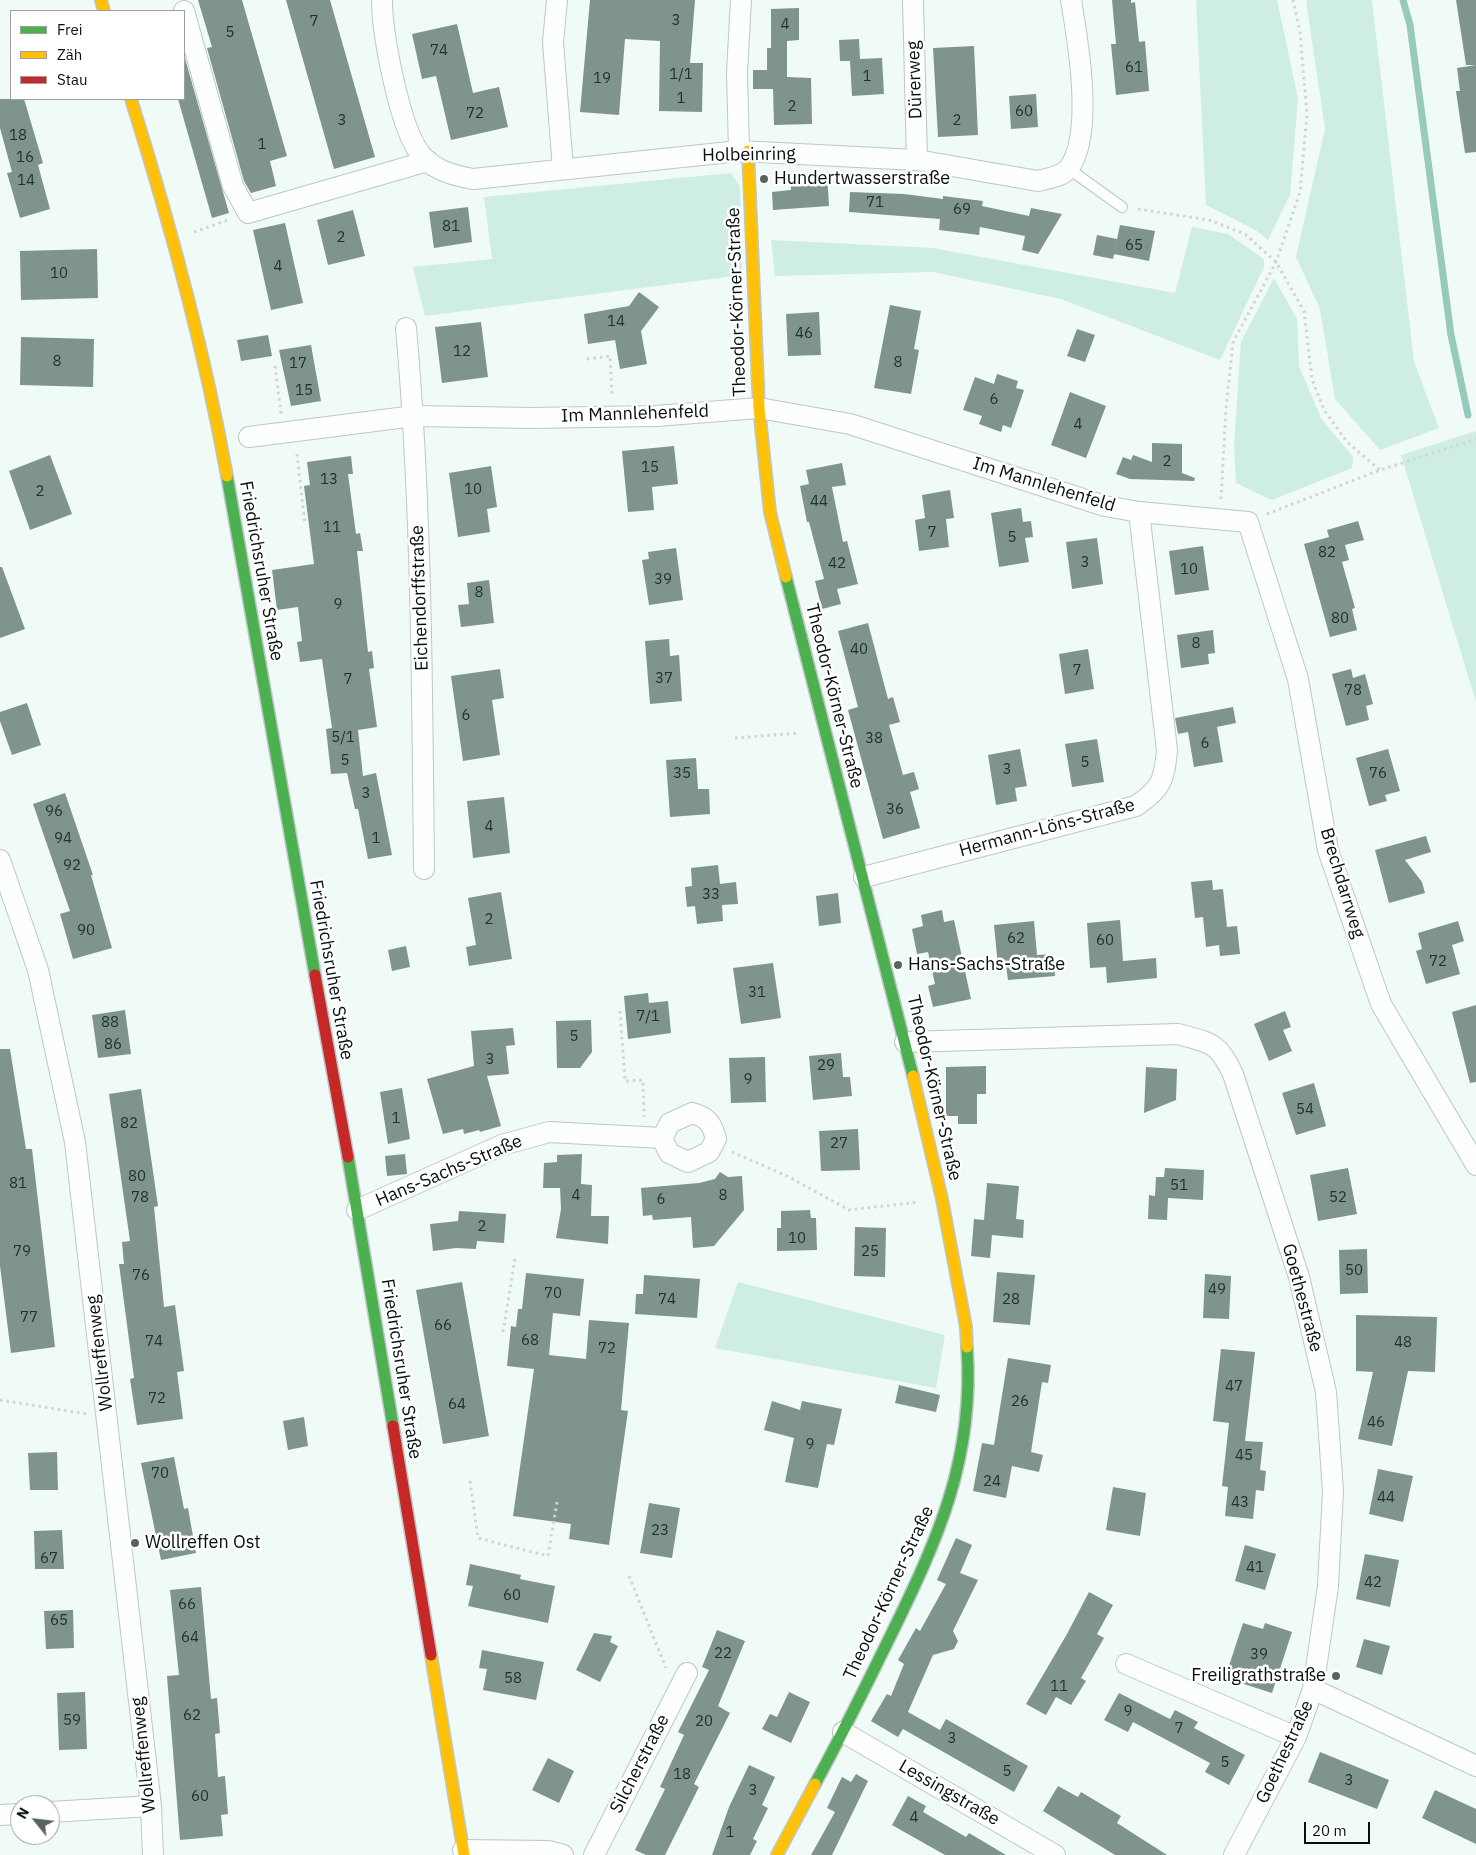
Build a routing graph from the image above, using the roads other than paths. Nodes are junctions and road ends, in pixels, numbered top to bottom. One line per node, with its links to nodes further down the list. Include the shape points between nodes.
1 (382, 0): 10 (street, Holbeinring, via 392,73 406,124 417,150)
2 (557, 0): 11 (street, via 553,42)
3 (741, 0): 8 (street, via 737,72)
4 (913, 0): 9 (street, Dürerweg)
5 (1071, 0): 12 (street, via 1083,114 1079,148)
6 (185, 15): 10 (street, via 233,186 248,213)
7 (131, 100): 26 (main road, Friedrichsruher Straße, via 156,176 206,369)
8 (744, 151): 9 (street, Holbeinring); 11 (street, Holbeinring); 15 (main road, Theodor-Körner-Straße)
9 (917, 160): 12 (street, Holbeinring, via 1038,180 1057,177)
10 (428, 161): 11 (street, Holbeinring, via 452,175 472,179)
11 (563, 169)
12 (1068, 169): 13 (lane)
13 (1122, 207)
14 (406, 328): 16 (street, Eichendorffstraße)
15 (759, 408): 16 (street, Im Mannlehenfeld, via 531,418); 18 (street, Im Mannlehenfeld, via 850,424 1104,506); 22 (main road, Theodor-Körner-Straße, via 770,516)
16 (414, 416): 17 (street, Im Mannlehenfeld); 21 (street, Eichendorffstraße)
17 (248, 437)
18 (1139, 512): 19 (street, Im Mannlehenfeld); 22 (street, Hermann-Löns-Straße, via 1167,750 1164,774 1156,793 1136,806)
19 (1248, 522): 25 (street, Brechdarrweg, via 1298,679 1328,850 1381,1004)
20 (0, 860): 33 (street, Wollreffenweg, via 38,970 75,1142)
21 (424, 869)
22 (864, 877): 23 (main road, Theodor-Körner-Straße)
23 (905, 1042): 29 (street, Goethestraße, via 1178,1034 1207,1042 1223,1053 1233,1074 1299,1277 1326,1392 1332,1510 1328,1586); 30 (main road, Theodor-Körner-Straße, via 942,1199 966,1327 970,1386 963,1449 944,1519 916,1584)
24 (653, 1137): 24 (street, via 668,1153 688,1162 710,1152 716,1139 713,1126 705,1116 692,1113 670,1123); 26 (street, Hans-Sachs-Straße, via 549,1132 502,1145)
25 (1476, 1165)
26 (357, 1210): 35 (main road, Friedrichsruher Straße)
27 (1126, 1664): 31 (street)
28 (687, 1673): 38 (street, Silcherstraße)
29 (1313, 1689): 31 (street, Goethestraße); 32 (street)
30 (843, 1732): 39 (main road, Theodor-Körner-Straße); 40 (street, Lessingstraße)
31 (1296, 1737): 41 (street, Goethestraße)
32 (1476, 1766)
33 (151, 1806): 34 (street); 36 (street, Wollreffenweg)
34 (60, 1811)
35 (464, 1853): 37 (street, via 548,1851)
36 (153, 1855)
37 (563, 1855)
38 (594, 1855)
39 (777, 1855)
40 (1055, 1855)
41 (1234, 1855)

